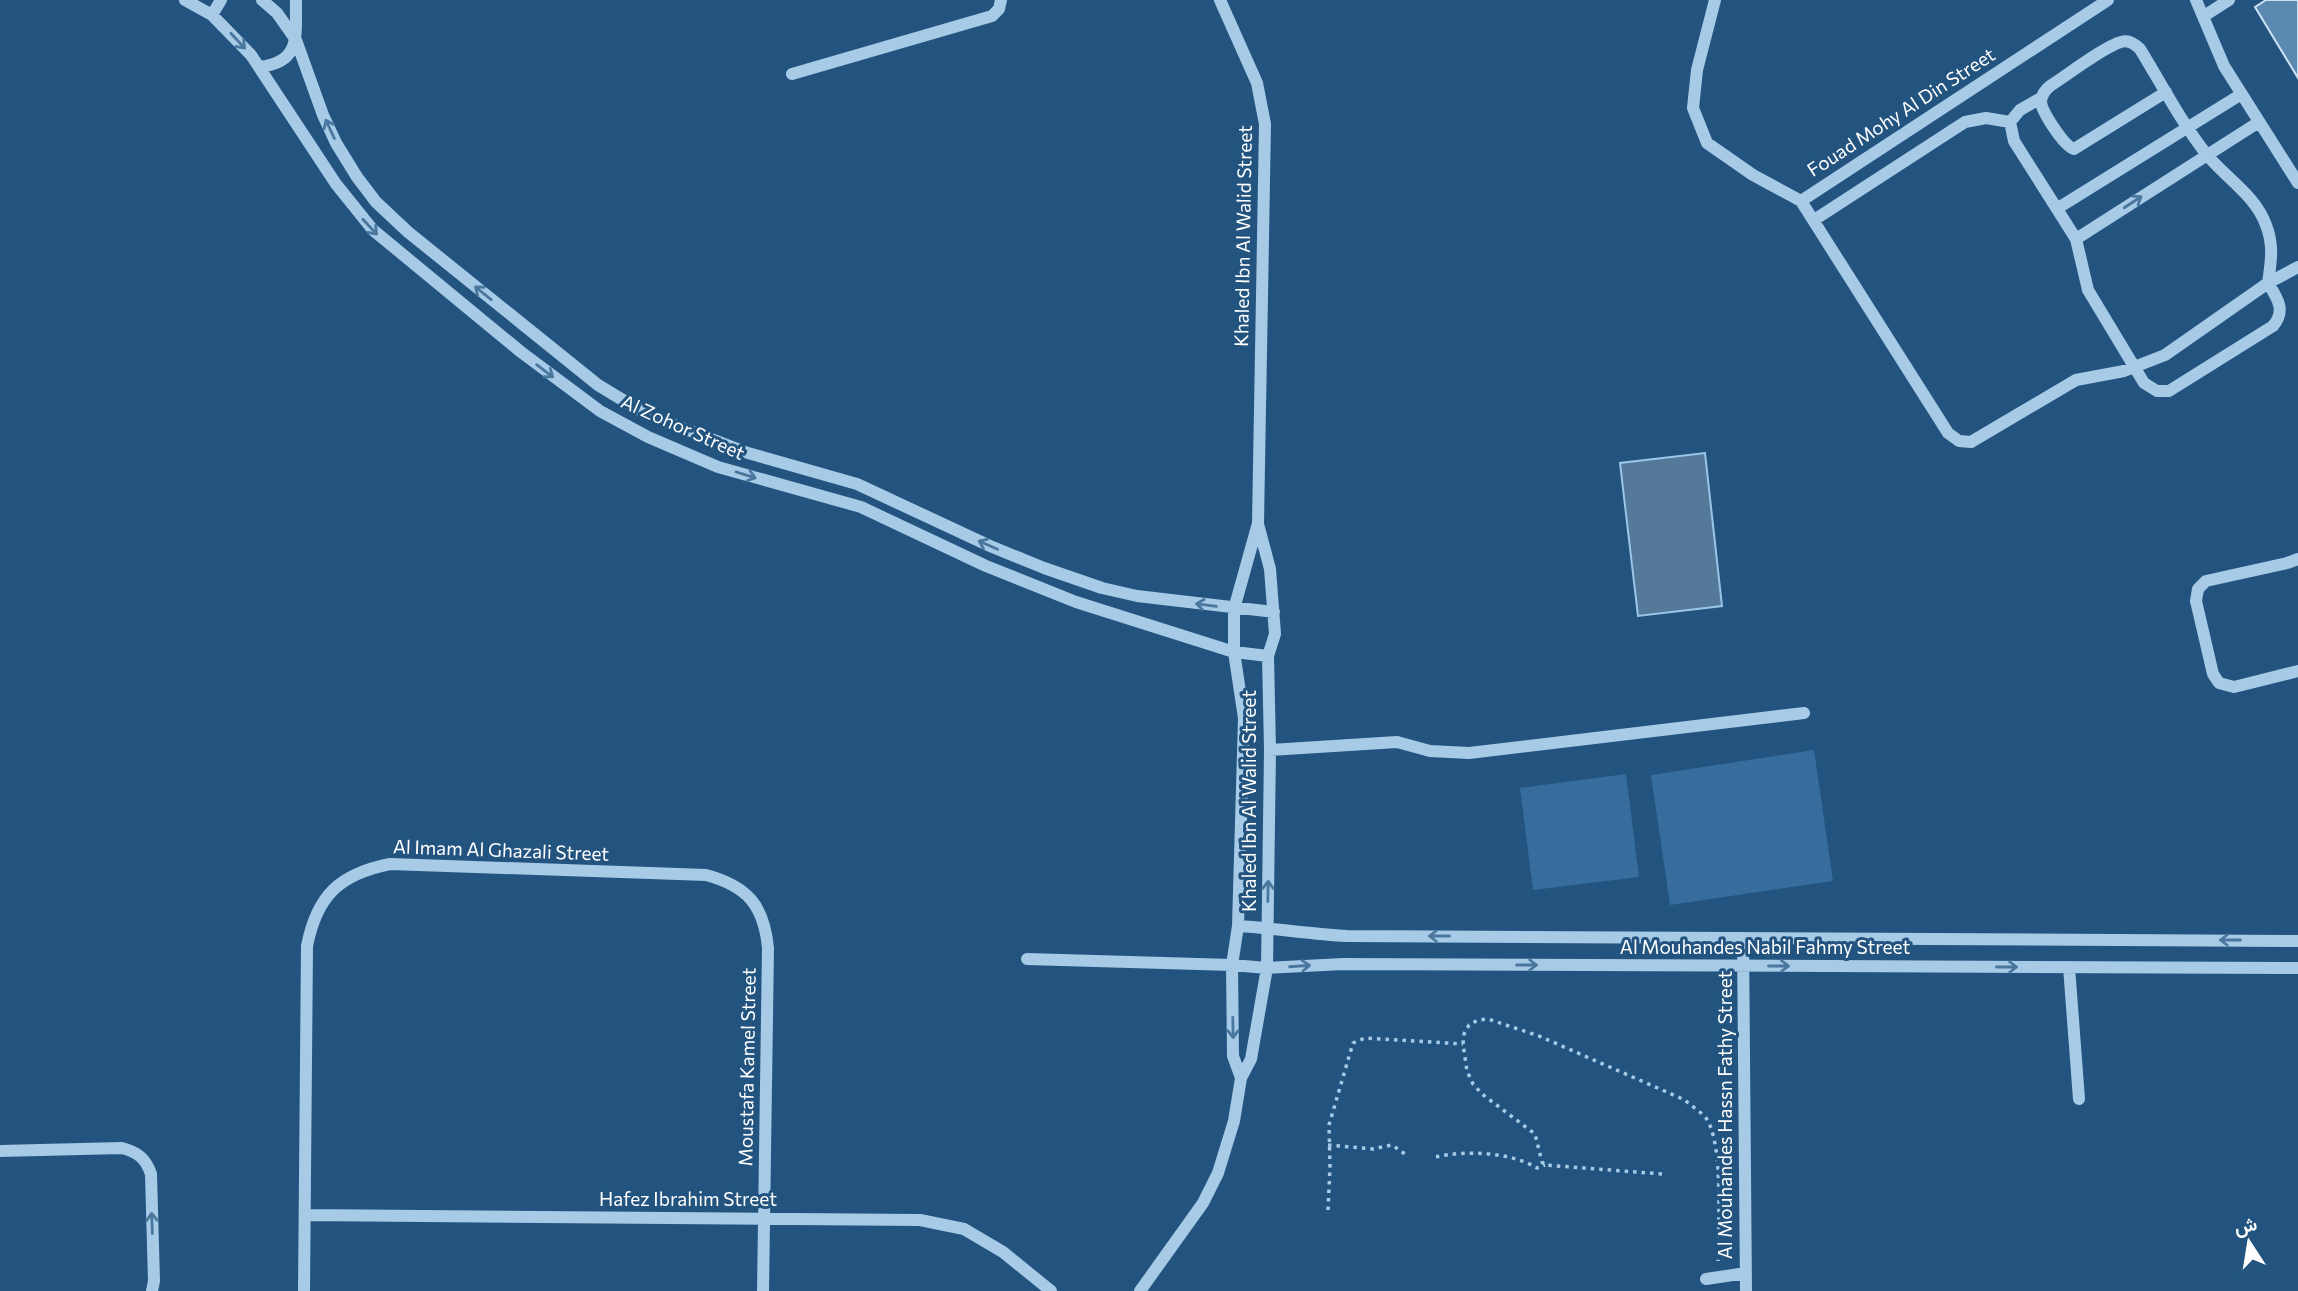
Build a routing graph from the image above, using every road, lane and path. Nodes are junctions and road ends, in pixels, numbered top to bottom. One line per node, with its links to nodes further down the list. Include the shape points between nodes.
1 (185, 0): 11 (street, Al Zohor Street)
2 (221, 0): 11 (street)
3 (262, 0): 13 (street, Al Zohor Street)
4 (296, 0): 13 (street)
5 (1001, 0): 15 (street, via 992,16)
6 (1220, 0): 31 (street, Khaled Ibn Al Walid Street, via 1257,83 1265,124)
7 (1715, 0): 24 (street, Fouad Mohy Al Din Street, via 1697,70 1693,108 1707,144)
8 (2108, 0): 24 (street, Fouad Mohy Al Din Street)
9 (2196, 0): 12 (street)
10 (2229, 0): 12 (street)
11 (212, 15): 14 (street, Al Zohor Street, one-way to 14)
12 (2204, 16): 17 (street)
13 (296, 40): 14 (street, via 286,58); 33 (street, Al Zohor Street, one-way to 13, via 1117,592 1044,568 858,484 748,453 646,414 598,385 376,202 336,143)
14 (260, 67): 35 (street, Al Zohor Street, one-way to 35, via 336,184 373,230 600,411 648,438 718,467 861,507 1040,588)
15 (792, 74)
16 (2166, 92): 18 (street, via 2074,149 2065,144); 18 (street, via 2135,44 2120,41 2050,86); 21 (street)
17 (2240, 95): 20 (street); 21 (street)
18 (2041, 98): 19 (street)
19 (2010, 122): 25 (street, via 2014,141); 26 (street, via 1986,118 1965,122)
20 (2259, 122): 22 (street); 23 (street)
21 (2188, 128): 22 (street); 25 (street)
22 (2207, 155): 27 (street, one-way to 22); 29 (street, via 2255,204 2266,222 2273,248)
23 (2298, 183)
24 (1801, 201): 26 (street)
25 (2057, 208): 27 (street)
26 (1814, 220): 30 (street, via 1948,433 1959,441 1981,438 2076,380)
27 (2076, 239): 30 (street, via 2088,290)
28 (2298, 267): 29 (street)
29 (2269, 283): 30 (street, via 2165,355); 30 (street, via 2281,310 2273,326 2180,386 2157,391 2144,383)
30 (2134, 367)
31 (1258, 523): 33 (street, Khaled Ibn Al Walid Street); 34 (street, Khaled Ibn Al Walid Street, via 1270,569)
32 (2298, 559): 37 (street, via 2206,581 2198,589 2196,601 2219,683 2234,687)
33 (1234, 609): 34 (street, Al Zohor Street); 35 (street, Khaled Ibn Al Walid Street)
34 (1274, 612): 36 (street, Khaled Ibn Al Walid Street, via 1275,634)
35 (1234, 652): 36 (street, Al Zohor Street); 41 (street, Khaled Ibn Al Walid Street, via 1244,718)
36 (1268, 656): 39 (street, Khaled Ibn Al Walid Street)
37 (2298, 671)
38 (1804, 713): 39 (street, via 1469,753 1430,751 1397,742)
39 (1270, 750): 42 (street, Khaled Ibn Al Walid Street, one-way to 39)
40 (744, 891): 61 (street, Al Imam Al Ghazali Street, via 706,875 390,864 365,869 343,881 324,898 312,920 307,946); 62 (street, Moustafa Kamel Street, via 758,908 768,947)
41 (1238, 926): 42 (street, Al Mouhandes Nabil Fahmy Street); 46 (street, Khaled Ibn Al Walid Street)
42 (1268, 928): 43 (street, Al Mouhandes Nabil Fahmy Street, one-way to 42, via 1347,936); 49 (street, Khaled Ibn Al Walid Street)
43 (1743, 939): 44 (street, Al Mouhandes Nabil Fahmy Street, one-way to 43); 47 (street, Al Mouhandes Hassn Fathy Street)
44 (2298, 941)
45 (1027, 959): 46 (street, Al Mouhandes Nabil Fahmy Street)
46 (1232, 965): 49 (street, Al Mouhandes Nabil Fahmy Street); 52 (street, Khaled Ibn Al Walid Street, one-way to 52, via 1233,1056)
47 (1743, 966): 48 (street, Al Mouhandes Nabil Fahmy Street, one-way to 48); 49 (street, Al Mouhandes Nabil Fahmy Street, one-way to 47, via 1318,964); 63 (street, Al Mouhandes Hassn Fathy Street)
48 (2069, 967): 50 (street, Al Mouhandes Nabil Fahmy Street); 53 (street)
49 (1267, 968): 52 (street, Khaled Ibn Al Walid Street, via 1251,1059)
50 (2298, 968)
51 (1463, 1044): 54 (path, via 1365,1038 1353,1043 1329,1125); 58 (path, via 1472,1084 1535,1134); 64 (path, via 1469,1025 1488,1019 1685,1100 1705,1117 1717,1152)
52 (1241, 1078): 69 (street, Khaled Ibn Al Walid Street, via 1218,1173 1203,1203)
53 (2079, 1099)
54 (1328, 1144): 56 (path, via 1373,1149 1392,1145); 60 (path)
55 (0, 1151): 65 (street, one-way to 55, via 150,1174 141,1156 122,1148)
56 (1405, 1154)
57 (1436, 1157): 58 (path, via 1466,1152 1524,1161 1537,1168)
58 (1545, 1165): 59 (path)
59 (1662, 1174)
60 (1328, 1210)
61 (304, 1215): 62 (street, Hafez Ibrahim Street); 66 (street, Al Imam Al Ghazali Street)
62 (764, 1219): 67 (street, Moustafa Kamel Street); 68 (street, Hafez Ibrahim Street, via 920,1220 964,1229 1003,1252)
63 (1746, 1273): 64 (street); 70 (street, Al Mouhandes Hassn Fathy Street)
64 (1712, 1278)
65 (152, 1291)
66 (304, 1291)
67 (763, 1291)
68 (1051, 1291)
69 (1140, 1291)
70 (1746, 1291)

